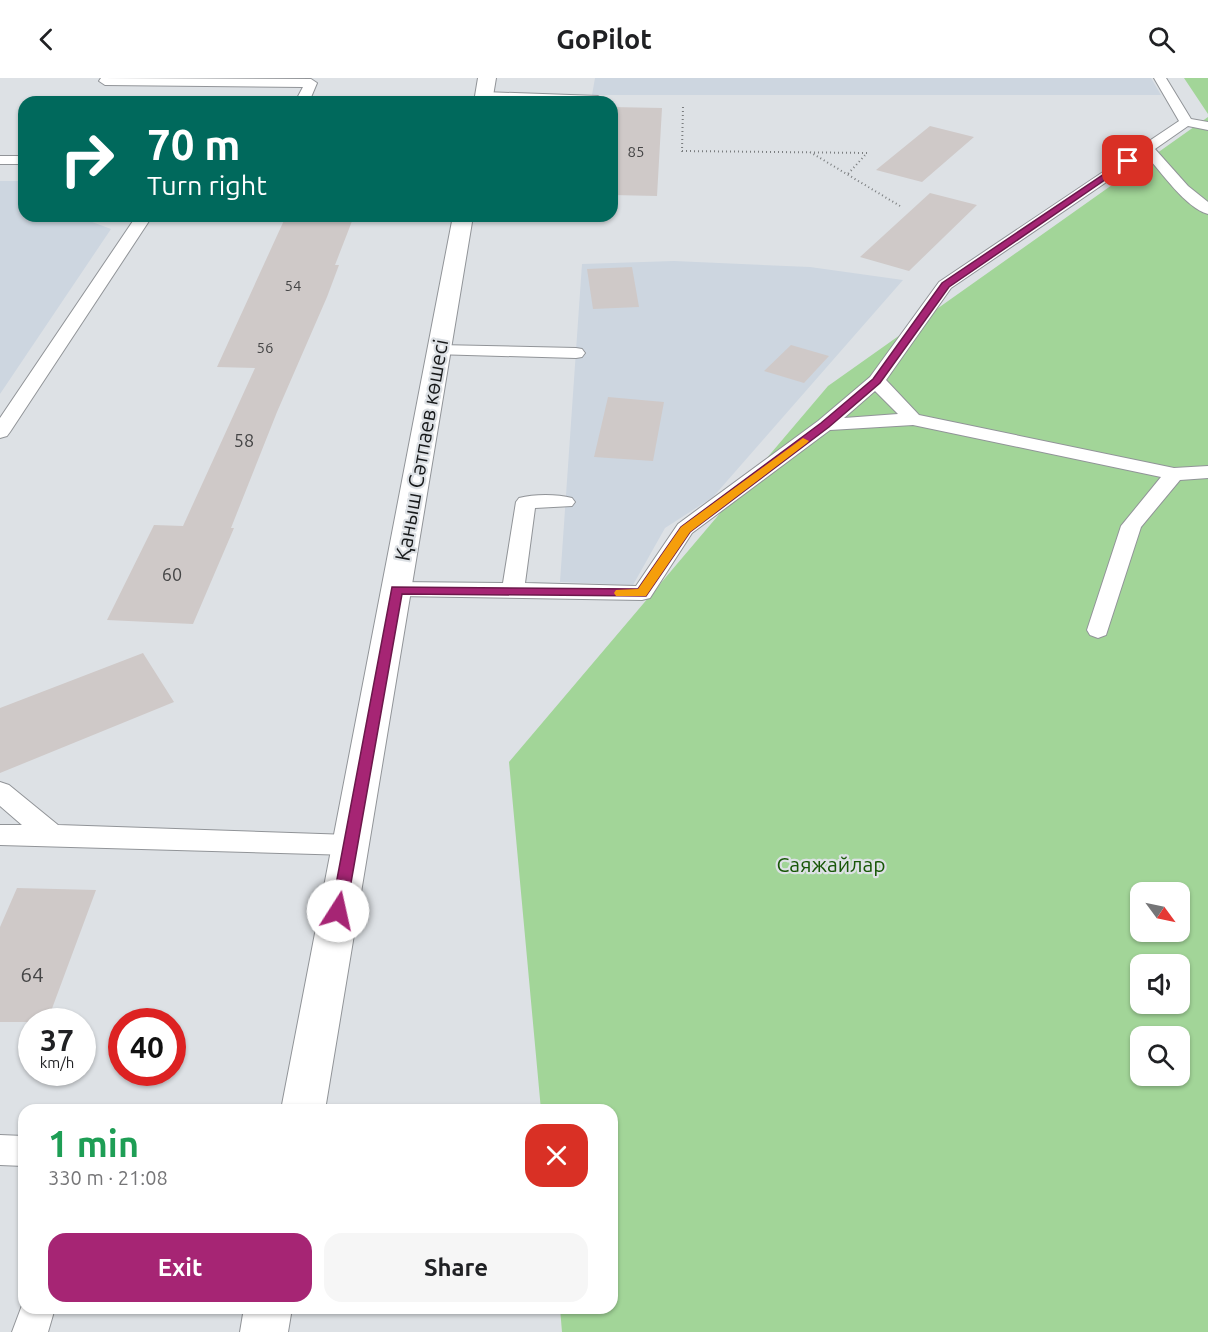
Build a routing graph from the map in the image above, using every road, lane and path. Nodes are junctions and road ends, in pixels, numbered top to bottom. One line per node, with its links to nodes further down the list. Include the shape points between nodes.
1 (106, 78): 4 (lane, via 105,81 311,83)
2 (1160, 78): 7 (lane)
3 (485, 92): 5 (lane)
4 (305, 96)
5 (542, 96)
6 (683, 107): 10 (path, via 682,151)
7 (1186, 122): 8 (lane); 9 (lane)
8 (1208, 126)
9 (1147, 148): 15 (lane, via 1183,189); 20 (lane, via 945,285)
10 (809, 152): 13 (path); 13 (path, via 867,153)
11 (0, 159): 12 (lane)
12 (18, 160)
13 (847, 175): 14 (path)
14 (900, 206)
15 (1208, 209)
16 (140, 222): 23 (lane)
17 (462, 222): 18 (street, Қаныш Сәтпаев көшесі)
18 (439, 351): 19 (lane); 27 (street, Қаныш Сәтпаев көшесі)
19 (576, 353)
20 (876, 381): 21 (lane); 22 (lane)
21 (913, 419): 22 (lane); 25 (lane)
22 (825, 425): 28 (lane, via 686,529 642,593)
23 (0, 432)
24 (1208, 472): 25 (lane)
25 (1174, 474): 29 (lane, via 1131,526)
26 (566, 502): 28 (lane, via 526,502)
27 (396, 590): 28 (lane); 33 (street, Қаныш Сәтпаев көшесі)
28 (513, 590)
29 (1098, 630)
30 (0, 792): 31 (lane)
31 (52, 835): 32 (lane); 33 (lane)
32 (0, 836)
33 (350, 845): 34 (street, Қаныш Сәтпаев көшесі)
34 (304, 1104)
35 (0, 1150): 36 (lane)
36 (18, 1150)
37 (36, 1314): 39 (lane)
38 (267, 1314): 40 (street)
39 (30, 1332)
40 (264, 1332)

